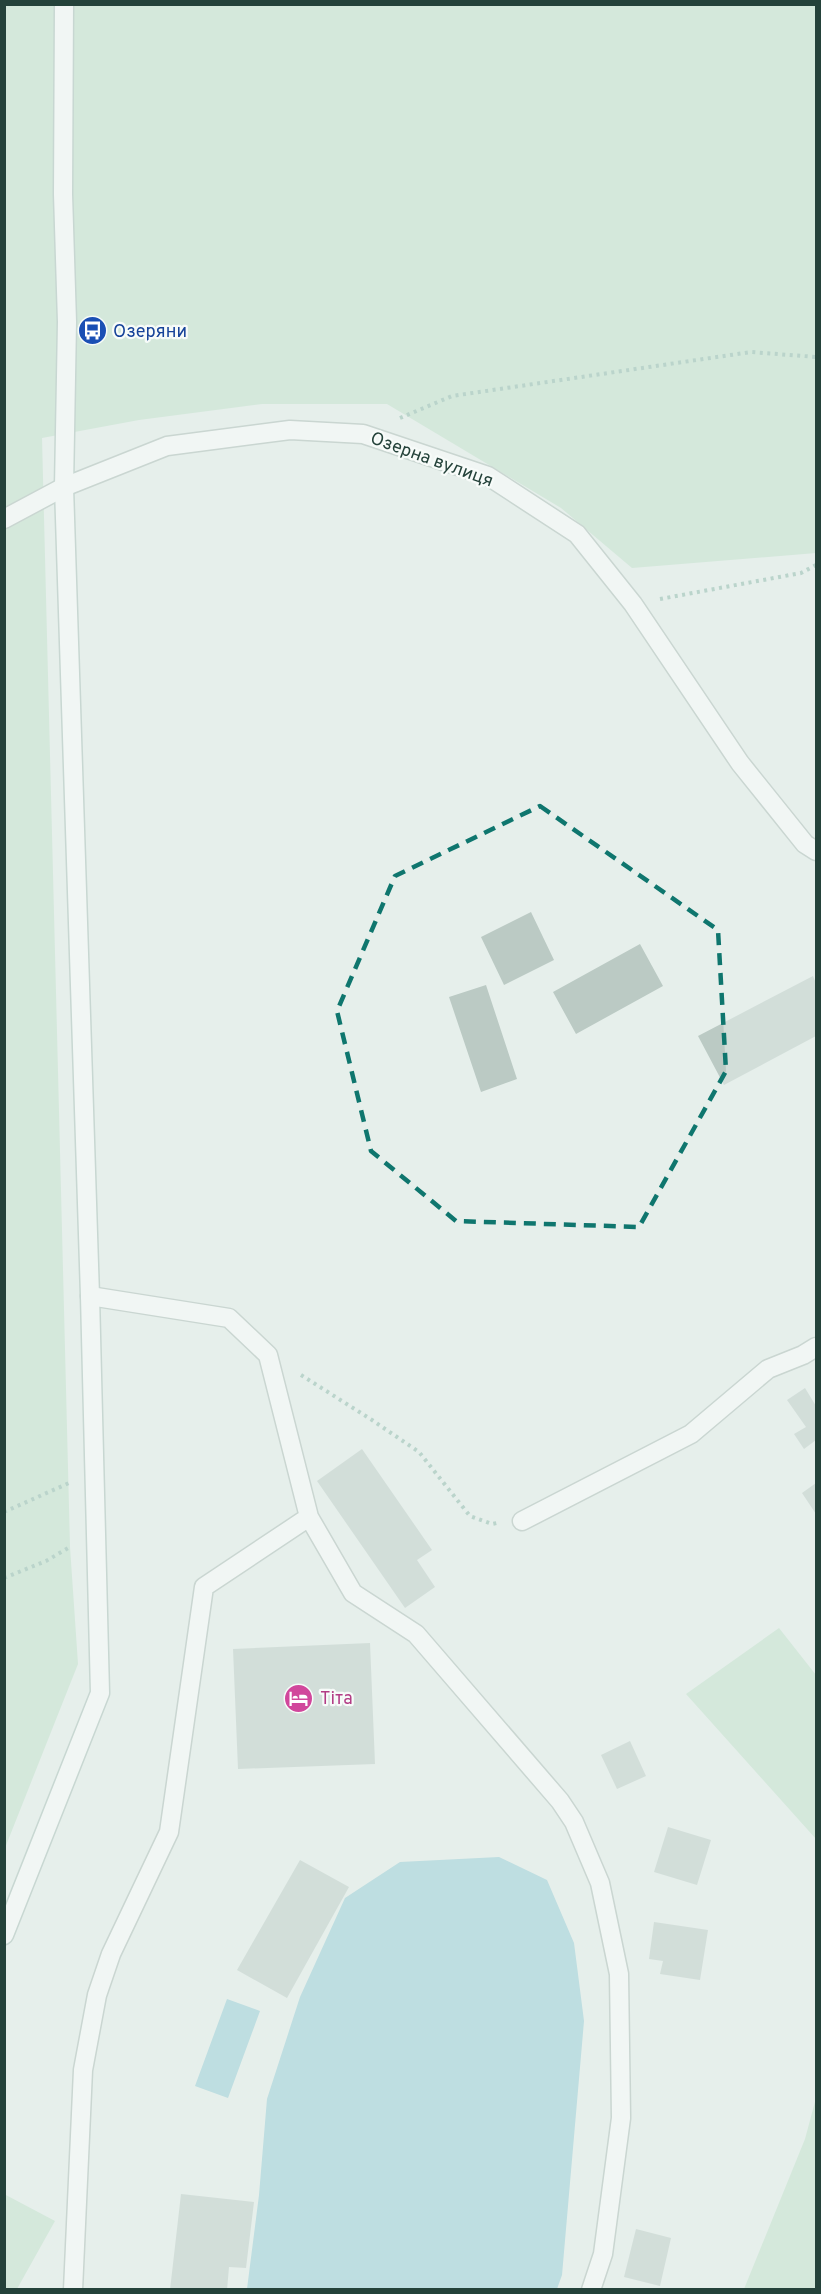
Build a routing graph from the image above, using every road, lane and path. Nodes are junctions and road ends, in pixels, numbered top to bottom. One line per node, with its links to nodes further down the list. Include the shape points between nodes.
1 (64, 4): 4 (street)
2 (816, 357): 3 (path, via 751,352 452,396)
3 (363, 434): 4 (street, Озерна вулиця, via 290,430 167,446); 7 (street, Озерна вулиця, via 488,476 577,534)
4 (64, 487): 5 (street, Озерна вулиця); 9 (street)
5 (4, 519)
6 (816, 565): 7 (path, via 801,573)
7 (633, 604): 8 (street, Озерна вулиця, via 740,763 805,844)
8 (816, 851)
9 (90, 1296): 11 (street, via 229,1318); 12 (street)
10 (816, 1347): 15 (street, via 768,1369 691,1434)
11 (268, 1355): 14 (street); 15 (path, via 419,1452 470,1516 492,1524)
12 (95, 1474): 13 (path); 16 (street)
13 (4, 1512)
14 (309, 1517): 19 (street, via 204,1587 169,1832 111,1954 96,1995 83,2070); 20 (street, via 353,1593 416,1634 560,1801 600,1883 619,1974 621,2118 603,2254)
15 (522, 1521)
16 (96, 1540): 17 (path, via 70,1547); 18 (street, via 100,1693)
17 (4, 1578)
18 (4, 1935)
19 (73, 2289)
20 (591, 2289)

